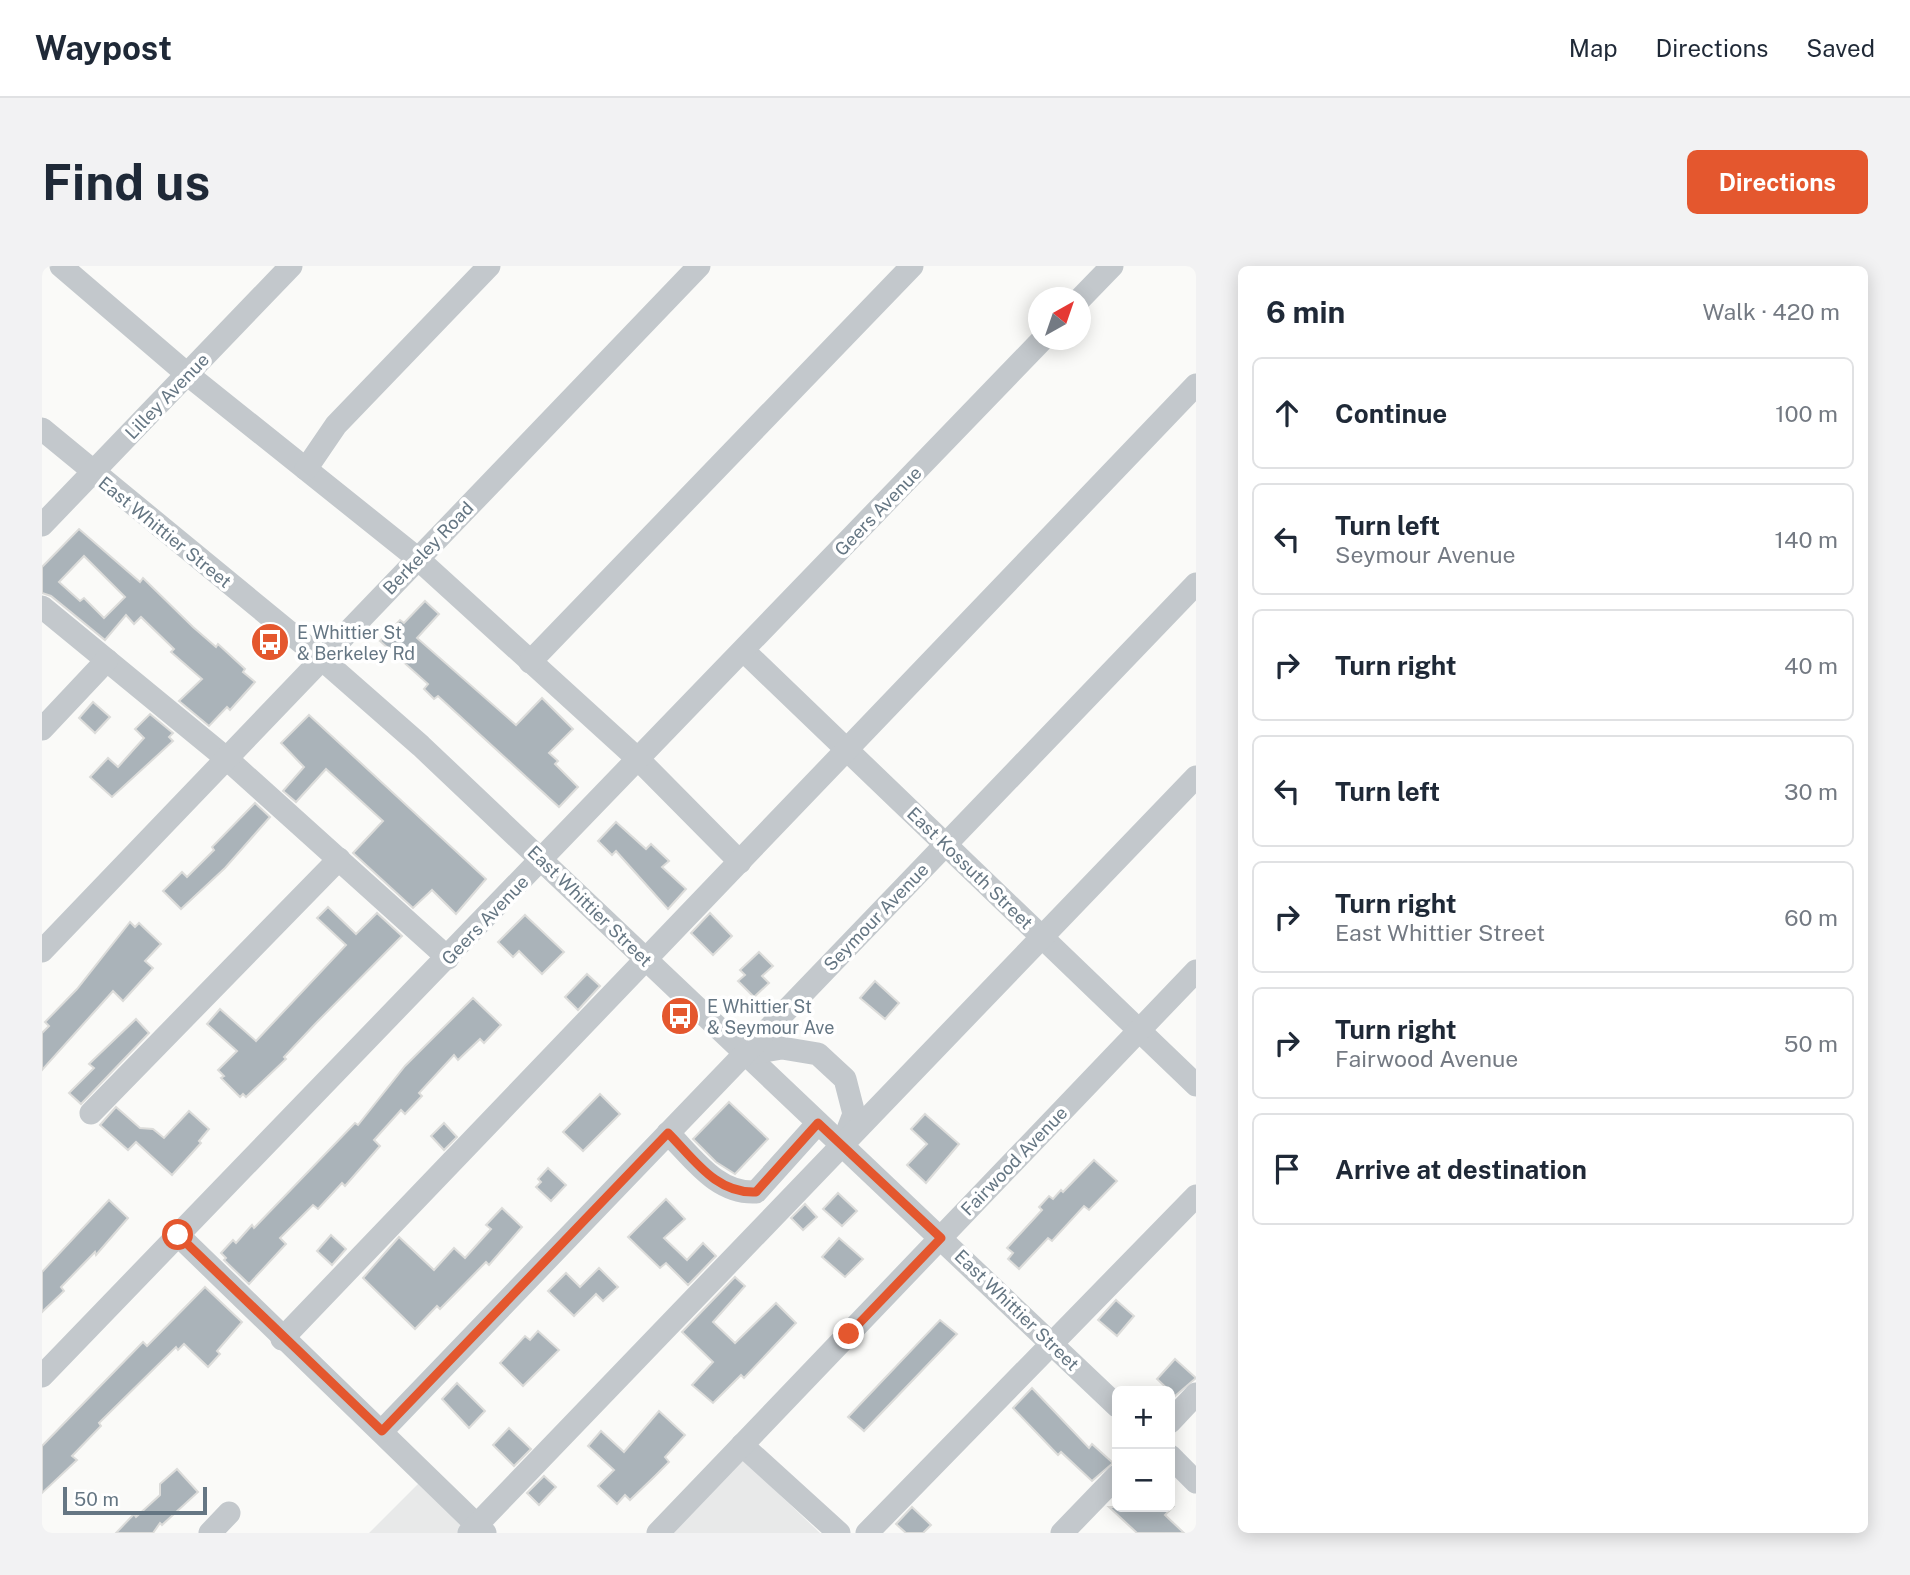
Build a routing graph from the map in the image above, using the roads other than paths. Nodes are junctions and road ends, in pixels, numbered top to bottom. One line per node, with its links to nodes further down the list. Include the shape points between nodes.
1 (291, 266): 9 (street, Lilley Avenue)
2 (489, 266): 12 (street, via 336,425)
3 (699, 266): 15 (street, Berkeley Road)
4 (912, 266): 21 (street)
5 (1112, 266): 7 (street)
6 (77, 271): 9 (street)
7 (1091, 288)
8 (1032, 350): 18 (street, Geers Avenue)
9 (187, 374): 12 (street); 13 (street, Lilley Avenue)
10 (1196, 385): 23 (street)
11 (42, 429): 13 (street, East Whittier Street)
12 (306, 469): 15 (street)
13 (92, 473): 14 (street, Lilley Avenue); 20 (street, East Whittier Street)
14 (42, 525)
15 (417, 558): 20 (street, Berkeley Road); 21 (street)
16 (1196, 584): 27 (street, Seymour Avenue)
17 (42, 607): 19 (street)
18 (744, 651): 23 (street, East Kossuth Street); 25 (street, Geers Avenue)
19 (107, 660): 22 (street); 24 (street)
20 (323, 660): 24 (street, Berkeley Road); 29 (street, East Whittier Street)
21 (530, 662): 25 (street)
22 (42, 729)
23 (845, 748): 27 (street, East Kossuth Street); 30 (street)
24 (227, 759): 28 (street); 32 (street, Berkeley Road)
25 (639, 760): 29 (street, Geers Avenue); 30 (street)
26 (1196, 777): 31 (street)
27 (946, 845): 31 (street, East Kossuth Street); 37 (street, Seymour Avenue)
28 (339, 859): 33 (street); 39 (street)
29 (543, 859): 33 (street, Geers Avenue); 34 (street, East Whittier Street)
30 (740, 862): 34 (street)
31 (1042, 937): 36 (street, East Kossuth Street); 42 (street)
32 (42, 951)
33 (448, 958): 44 (street, Geers Avenue)
34 (646, 960): 37 (street, East Whittier Street); 46 (street)
35 (1196, 971): 36 (street, Fairwood Avenue)
36 (1139, 1030): 38 (street, East Kossuth Street); 45 (street, Fairwood Avenue)
37 (745, 1054): 40 (street, East Whittier Street); 41 (street, Seymour Avenue); 42 (street, via 782,1048 818,1054 845,1079 854,1114)
38 (1196, 1085)
39 (92, 1113)
40 (818, 1123): 41 (street, via 756,1192 739,1193 717,1183); 42 (street, East Whittier Street)
41 (668, 1133): 52 (street, Seymour Avenue)
42 (842, 1146): 45 (street, East Whittier Street); 59 (street)
43 (1196, 1196): 47 (street)
44 (178, 1235): 46 (street); 48 (street, Geers Avenue)
45 (941, 1238): 47 (street, East Whittier Street); 53 (street, Fairwood Avenue)
46 (282, 1339): 52 (street)
47 (1053, 1345): 50 (street, East Whittier Street); 62 (street)
48 (42, 1376)
49 (1196, 1394): 51 (street)
50 (1112, 1401)
51 (1175, 1417)
52 (382, 1431): 59 (street)
53 (742, 1445): 58 (street, Fairwood Avenue); 61 (street)
54 (1175, 1462): 56 (street)
55 (1112, 1481): 63 (street)
56 (1196, 1482)
57 (229, 1513): 60 (street)
58 (669, 1529)
59 (476, 1530)
60 (210, 1533)
61 (839, 1533)
62 (867, 1533)
63 (1062, 1533)

